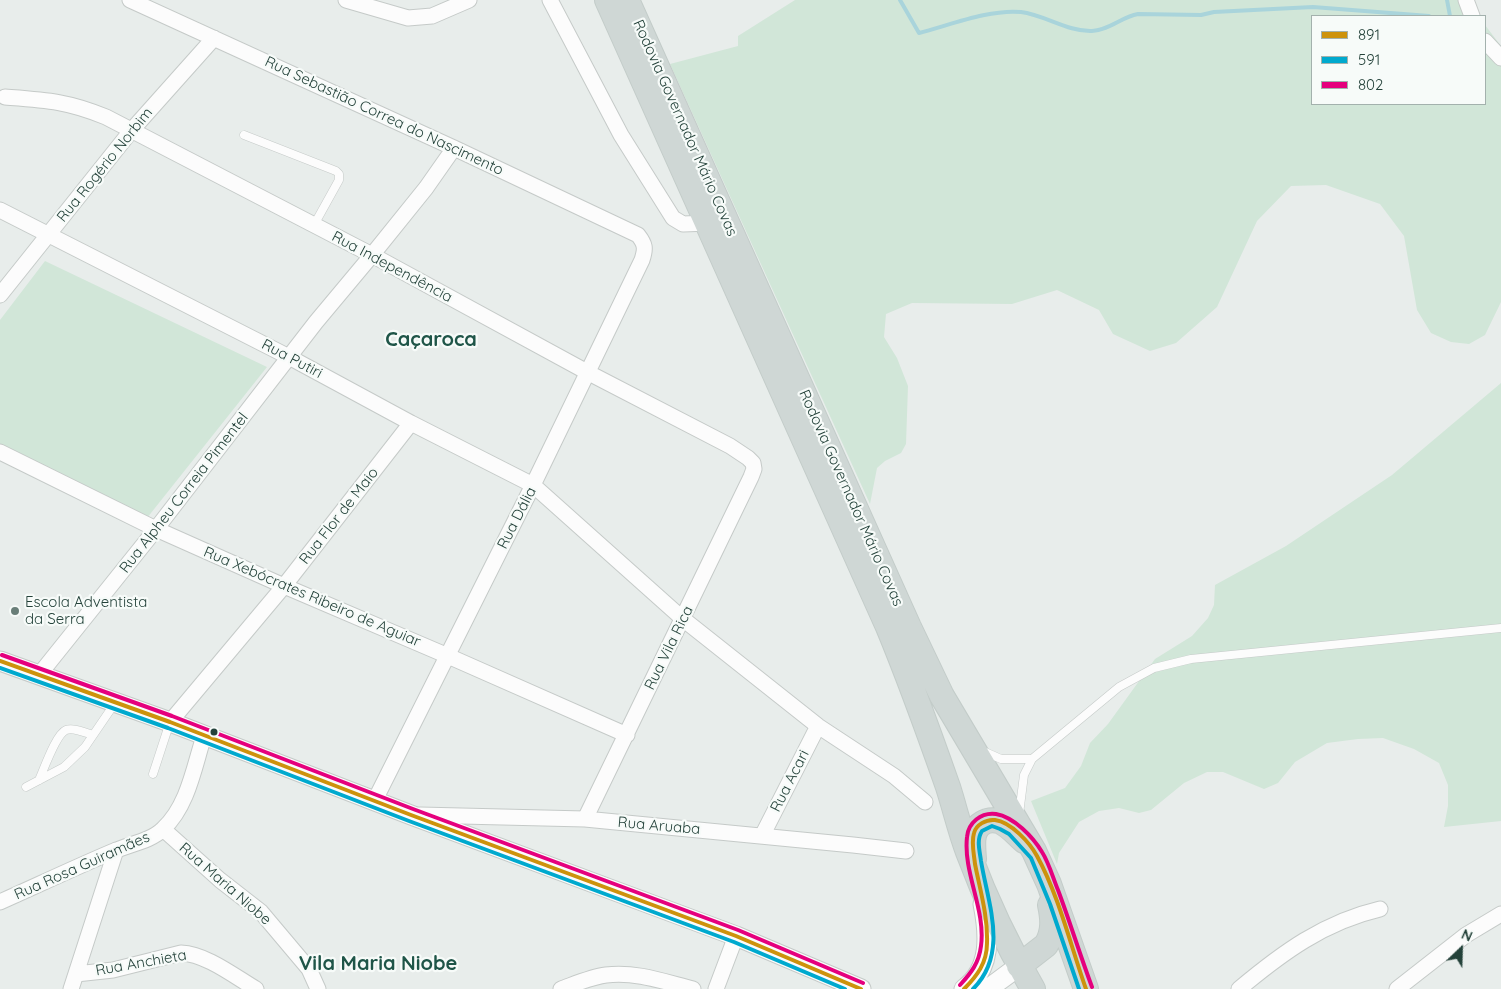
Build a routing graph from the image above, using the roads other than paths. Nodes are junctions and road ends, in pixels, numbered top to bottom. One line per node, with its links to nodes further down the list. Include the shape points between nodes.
1 (130, 0): 9 (street, Rua Sebastião Correa do Nascimento)
2 (346, 0): 3 (street, via 408,18 432,16)
3 (469, 0)
4 (550, 0): 17 (street, via 621,135 673,218 683,224)
5 (608, 0): 17 (main road, Rodovia Governador Mário Covas)
6 (627, 0): 42 (main road, Rodovia Governador Mário Covas, via 909,627 942,696)
7 (1466, 0): 8 (street)
8 (1472, 15)
9 (214, 38): 13 (street, Rua Rogério Norbim); 15 (street, Rua Sebastião Correa do Nascimento)
10 (1486, 43): 11 (street)
11 (1501, 58)
12 (5, 97): 13 (street, Rua Independência, via 46,99 75,105 106,116)
13 (131, 131): 18 (street, Rua Independência); 19 (street, Rua Rogério Norbim)
14 (244, 135): 18 (lane, via 339,174 339,180)
15 (454, 148): 20 (street, Rua Sebastião Correa do Nascimento); 21 (street, Rua Alpheu Correia Pimentel)
16 (0, 210): 19 (street, Rua Putiri)
17 (709, 223): 57 (main road, Rodovia Governador Mário Covas, via 911,682)
18 (314, 225): 21 (street, Rua Independência)
19 (49, 234): 22 (street, Rua Rogério Norbim); 23 (street, Rua Putiri)
20 (638, 234): 24 (street, Rua Dália, via 644,243 642,260)
21 (372, 255): 23 (street, Rua Alpheu Correia Pimentel); 24 (street, Rua Independência)
22 (0, 296)
23 (289, 357): 25 (street, Rua Putiri); 29 (street, Rua Alpheu Correia Pimentel)
24 (587, 372): 27 (street, Rua Independência, via 730,446 754,463); 28 (street, Rua Dália)
25 (411, 423): 28 (street, Rua Putiri); 30 (street, Rua Flor de Maio)
26 (0, 452): 29 (street, Rua Xebócrates Ribeiro de Aguiar)
27 (751, 477): 31 (street, Rua Vila Rica)
28 (533, 485): 31 (street, Rua Putiri); 33 (street, Rua Dália)
29 (156, 529): 30 (street, Rua Xebócrates Ribeiro de Aguiar); 35 (street, Rua Alpheu Correia Pimentel)
30 (284, 586): 33 (street, Rua Xebócrates Ribeiro de Aguiar); 37 (street, Rua Flor de Maio)
31 (683, 619): 38 (street, Rua Putiri); 40 (street, Rua Vila Rica)
32 (1501, 628): 43 (lane, via 1191,659 1154,668 1119,687)
33 (448, 656): 40 (street, Rua Xebócrates Ribeiro de Aguiar); 47 (street, Rua Dália)
34 (0, 661): 35 (street)
35 (39, 675): 36 (street)
36 (115, 702): 37 (street); 39 (lane)
37 (170, 722): 41 (street); 44 (lane)
38 (818, 726): 48 (street, Rua Putiri, via 894,776); 53 (street, Rua Acari)
39 (93, 735): 45 (lane, via 86,747 64,767); 45 (lane, via 66,730 60,735)
40 (627, 735): 50 (street, Rua Vila Rica)
41 (204, 736): 47 (street); 52 (street, via 186,793)
42 (968, 740): 43 (lane, via 1001,759); 51 (main road, Rodovia Governador Mário Covas)
43 (1032, 759): 51 (lane, via 1024,775)
44 (154, 774)
45 (39, 780): 46 (lane)
46 (26, 787)
47 (375, 800): 49 (street)
48 (925, 802)
49 (411, 815): 50 (street, Rua Aruaba); 62 (street)
50 (585, 819): 53 (street, Rua Aruaba)
51 (1019, 823): 55 (main road, Rodovia Governador Mário Covas)
52 (163, 829): 54 (street, Rua Rosa Guiramães); 67 (street, Rua Maria Niobe, via 261,912 309,969)
53 (762, 836): 56 (street, Rua Aruaba)
54 (116, 850): 59 (street, Rua Rosa Guiramães); 64 (street)
55 (1034, 851): 57 (main road, via 1000,822 982,823 973,836); 58 (main road, Rodovia Governador Mário Covas)
56 (906, 852)
57 (976, 874): 63 (main road, Rodovia Governador Mário Covas); 71 (street, via 987,924 987,953 975,978)
58 (1049, 884): 63 (main road, via 1053,921 1050,938 1046,945); 74 (main road, Rodovia Governador Mário Covas)
59 (0, 902)
60 (1380, 909): 75 (street, via 1355,915 1320,930)
61 (1501, 914): 76 (street, via 1466,935)
62 (736, 936): 65 (street); 70 (street)
63 (1019, 966): 72 (street); 73 (main road, Rodovia Governador Mário Covas)
64 (74, 982): 66 (street, Rua Anchieta, via 181,953 205,959)
65 (850, 987)
66 (256, 989)
67 (318, 989)
68 (562, 989): 69 (street, via 605,975 623,974)
69 (693, 989)
70 (716, 989)
71 (964, 989)
72 (988, 989)
73 (1033, 989)
74 (1086, 989)
75 (1239, 989)
76 (1397, 989)

